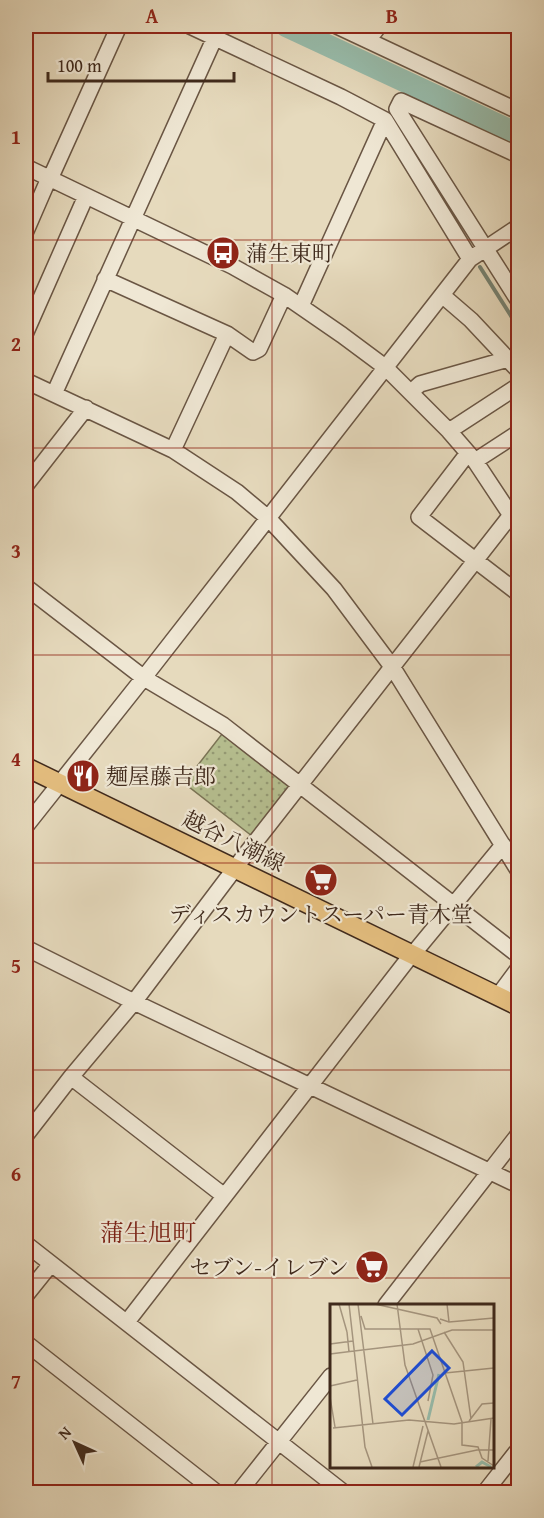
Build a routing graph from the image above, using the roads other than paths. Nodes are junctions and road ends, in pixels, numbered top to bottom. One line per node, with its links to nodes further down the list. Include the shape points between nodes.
1 (119, 26): 11 (street)
2 (190, 26): 5 (street)
3 (337, 26): 6 (street)
4 (379, 26): 6 (street)
5 (218, 31): 8 (street); 13 (street)
6 (368, 40): 7 (street)
7 (519, 111)
8 (384, 120): 17 (street); 22 (street)
9 (519, 155): 16 (street, via 401,101 397,109)
10 (26, 167): 11 (street)
11 (50, 178): 12 (street); 15 (street)
12 (86, 196): 13 (street); 23 (street)
13 (133, 219): 18 (street); 20 (street)
14 (519, 227): 16 (street)
15 (26, 231)
16 (485, 248): 17 (street); 19 (street)
17 (470, 259): 21 (street)
18 (105, 279): 24 (street); 30 (street)
19 (516, 290)
20 (284, 295): 22 (street); 24 (street, via 259,349 253,352)
21 (442, 295): 25 (street); 26 (street)
22 (301, 306): 26 (street)
23 (26, 332)
24 (227, 334): 34 (street)
25 (513, 364): 29 (street, via 420,384)
26 (385, 367): 29 (street); 37 (street)
27 (26, 381): 30 (street)
28 (519, 386): 32 (street)
29 (411, 392): 32 (street)
30 (54, 394): 31 (street)
31 (86, 408): 34 (street); 36 (street)
32 (449, 431): 35 (street)
33 (519, 433): 35 (street)
34 (173, 450): 37 (street, via 237,492)
35 (472, 457): 38 (street); 39 (street, via 419,517)
36 (26, 485)
37 (268, 518): 42 (street, via 324,577); 43 (street)
38 (515, 521): 39 (street, via 507,520)
39 (476, 561): 41 (street); 42 (street)
40 (26, 587): 43 (street)
41 (519, 593)
42 (393, 668): 46 (street); 48 (street)
43 (144, 678): 45 (street); 46 (street, via 223,724)
44 (26, 767): 45 (main road, 越谷八潮線)
45 (59, 783): 47 (street); 49 (main road, 越谷八潮線)
46 (300, 784): 49 (street); 51 (street)
47 (26, 826)
48 (503, 845): 50 (street); 51 (street)
49 (235, 868): 53 (main road, 越谷八潮線); 57 (street)
50 (519, 870)
51 (454, 905): 53 (street); 54 (street)
52 (26, 948): 57 (street)
53 (413, 954): 56 (main road, 越谷八潮線); 60 (street)
54 (519, 955)
55 (519, 969): 56 (street)
56 (498, 996): 58 (main road, 越谷八潮線)
57 (134, 1002): 59 (street); 60 (street)
58 (519, 1006)
59 (71, 1077): 62 (street); 65 (street)
60 (310, 1086): 63 (street); 65 (street)
61 (519, 1135): 63 (street)
62 (26, 1136)
63 (490, 1172): 64 (street); 69 (street)
64 (519, 1185)
65 (223, 1195): 70 (street)
66 (26, 1244): 67 (street)
67 (51, 1264): 68 (street); 70 (street)
68 (26, 1295)
69 (387, 1304)
70 (127, 1322): 73 (street)
71 (26, 1343): 76 (street)
72 (330, 1377): 73 (street)
73 (280, 1442): 75 (street); 77 (street)
74 (519, 1450): 78 (street)
75 (340, 1491)
76 (216, 1492)
77 (239, 1492)
78 (486, 1492)

